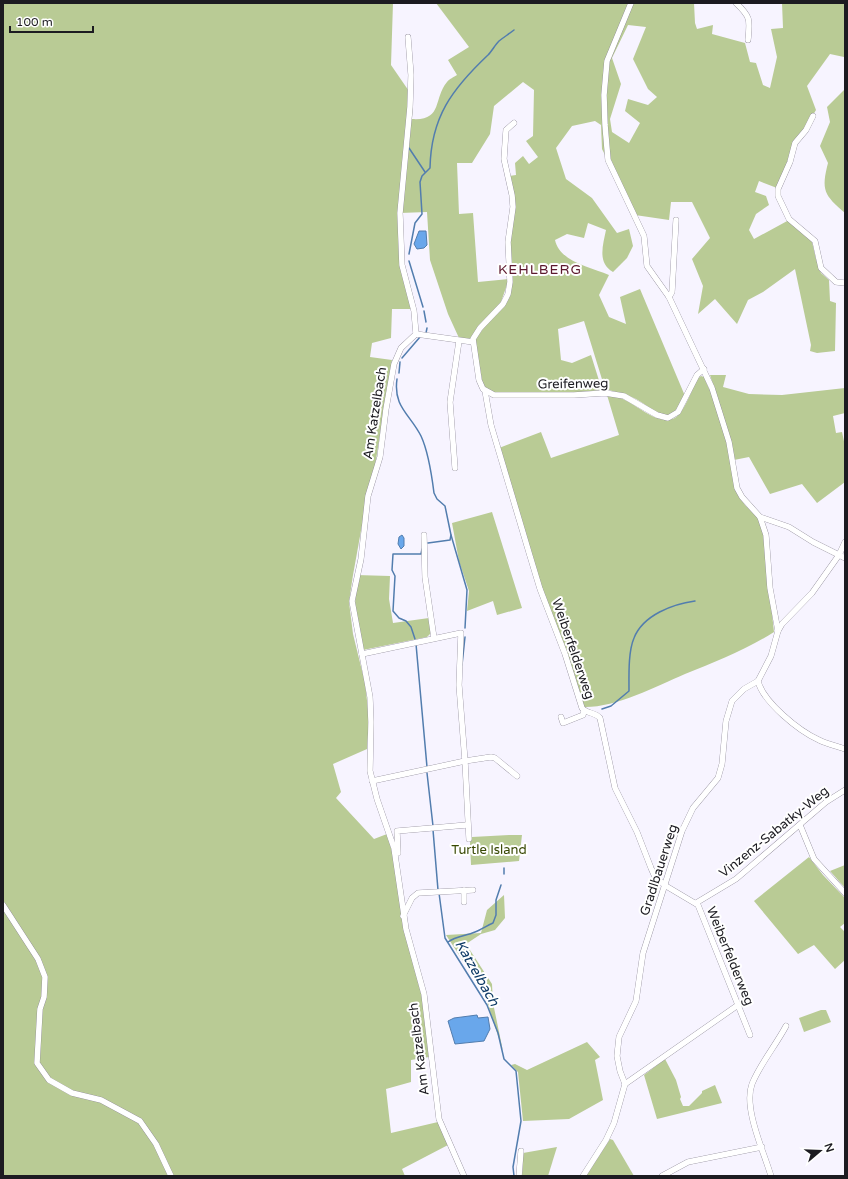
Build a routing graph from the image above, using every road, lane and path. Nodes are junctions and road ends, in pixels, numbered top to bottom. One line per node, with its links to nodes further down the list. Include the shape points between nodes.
1 (631, 3): 9 (street, via 610,54 605,75 604,116 608,160 644,236 648,266)
2 (736, 3): 4 (street, via 748,14)
3 (408, 37): 10 (street, via 410,108 400,213 402,265 414,310)
4 (748, 40)
5 (813, 116): 8 (street, via 795,143 778,189 778,196 789,218 815,241 821,268 836,282)
6 (514, 123): 12 (street, via 506,130 504,158 513,207 508,242 508,294 503,304 480,328)
7 (676, 220): 9 (street, via 672,292)
8 (845, 283)
9 (668, 297): 13 (street)
10 (416, 334): 11 (street); 23 (street, Am Katzelbach, via 401,348 394,364 380,457 368,496 361,559 352,601)
11 (459, 341): 12 (street); 15 (street, via 450,402)
12 (473, 342): 14 (street, via 479,380)
13 (704, 369): 14 (street, Greifenweg, via 697,375 678,412 668,418 657,415 624,396 605,393 519,396 494,395); 16 (street, via 727,436 737,488)
14 (485, 391): 25 (street, Weiberfelderweg, via 491,425 538,582)
15 (455, 468)
16 (760, 517): 19 (street, via 789,527); 21 (street, via 766,535 770,588)
17 (424, 535): 22 (street, via 424,570)
18 (845, 542): 19 (street)
19 (839, 555): 20 (street); 21 (street, via 812,593)
20 (845, 558)
21 (778, 631): 24 (street, via 771,656)
22 (434, 638): 23 (street); 28 (street, via 460,633 459,685)
23 (362, 654): 30 (street, Am Katzelbach, via 371,712)
24 (758, 681): 27 (street, via 764,696 790,720 819,741); 36 (street, Gradlbauerweg, via 744,689 732,701 726,721 721,771 690,813)
25 (584, 711): 26 (street, via 583,715 563,722); 36 (street, Weiberfelderweg, via 600,718 618,798 637,832 656,877)
26 (561, 717)
27 (845, 749)
28 (465, 761): 29 (street, via 495,758); 30 (street); 32 (street)
29 (517, 776)
30 (372, 781): 35 (street, Am Katzelbach)
31 (845, 790): 33 (street, Vinzenz-Sabatky-Weg, via 826,802)
32 (467, 825): 34 (street); 35 (street, Am Katzelbach, via 397,831)
33 (800, 825): 39 (street, via 814,859); 41 (street, Vinzenz-Sabatky-Weg, via 736,879)
34 (469, 839)
35 (396, 857): 43 (street, Am Katzelbach)
36 (666, 886): 41 (street, Weiberfelderweg); 47 (street, Gradlbauerweg, via 644,953 636,1001 617,1046 620,1070)
37 (464, 890): 38 (street); 40 (street); 43 (street, via 415,894)
38 (473, 890)
39 (845, 893)
40 (464, 902)
41 (696, 903): 44 (street, Weiberfelderweg, via 708,926)
42 (3, 905): 50 (street, via 38,959 45,976 37,1063 49,1080 66,1090 100,1100 140,1121 156,1144)
43 (403, 916): 51 (street, Am Katzelbach, via 424,994 439,1119)
44 (738, 1005): 46 (street, Weiberfelderweg); 47 (street)
45 (786, 1026): 48 (street, via 750,1090 752,1120)
46 (750, 1035)
47 (625, 1084): 53 (street, via 611,1132)
48 (762, 1148): 54 (street, via 688,1162); 55 (street)
49 (521, 1151): 52 (street)
50 (170, 1176)
51 (464, 1176)
52 (519, 1176)
53 (583, 1176)
54 (662, 1176)
55 (771, 1176)

